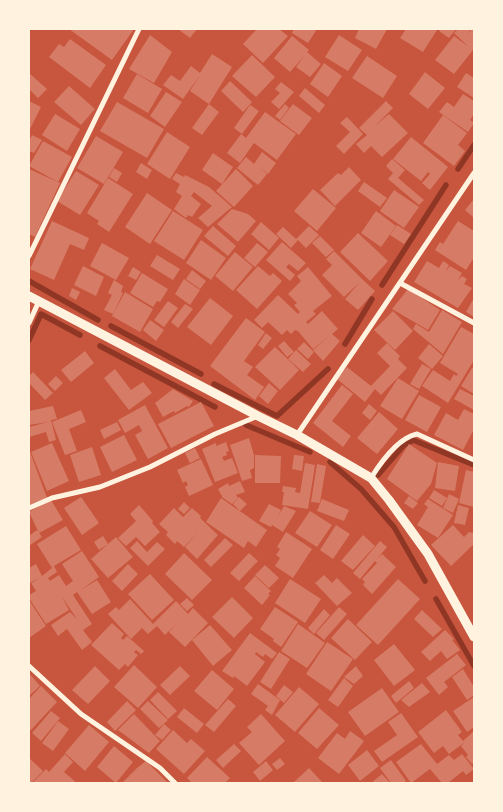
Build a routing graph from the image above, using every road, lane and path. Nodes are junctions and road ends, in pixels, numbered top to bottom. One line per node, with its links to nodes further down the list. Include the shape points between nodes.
1 (139, 29): 3 (street)
2 (474, 173): 4 (street)
3 (29, 256)
4 (400, 283): 8 (street); 10 (street)
5 (29, 296): 6 (street)
6 (39, 301): 7 (street); 9 (street)
7 (29, 323)
8 (474, 323)
9 (258, 416): 10 (street); 13 (street, via 100,487 52,498)
10 (297, 435): 12 (street)
11 (474, 460): 12 (street, via 417,434 409,435 385,457)
12 (371, 478): 14 (street, via 428,554)
13 (29, 508)
14 (474, 637)
15 (29, 666): 16 (street, via 81,714 160,768)
16 (175, 783)

